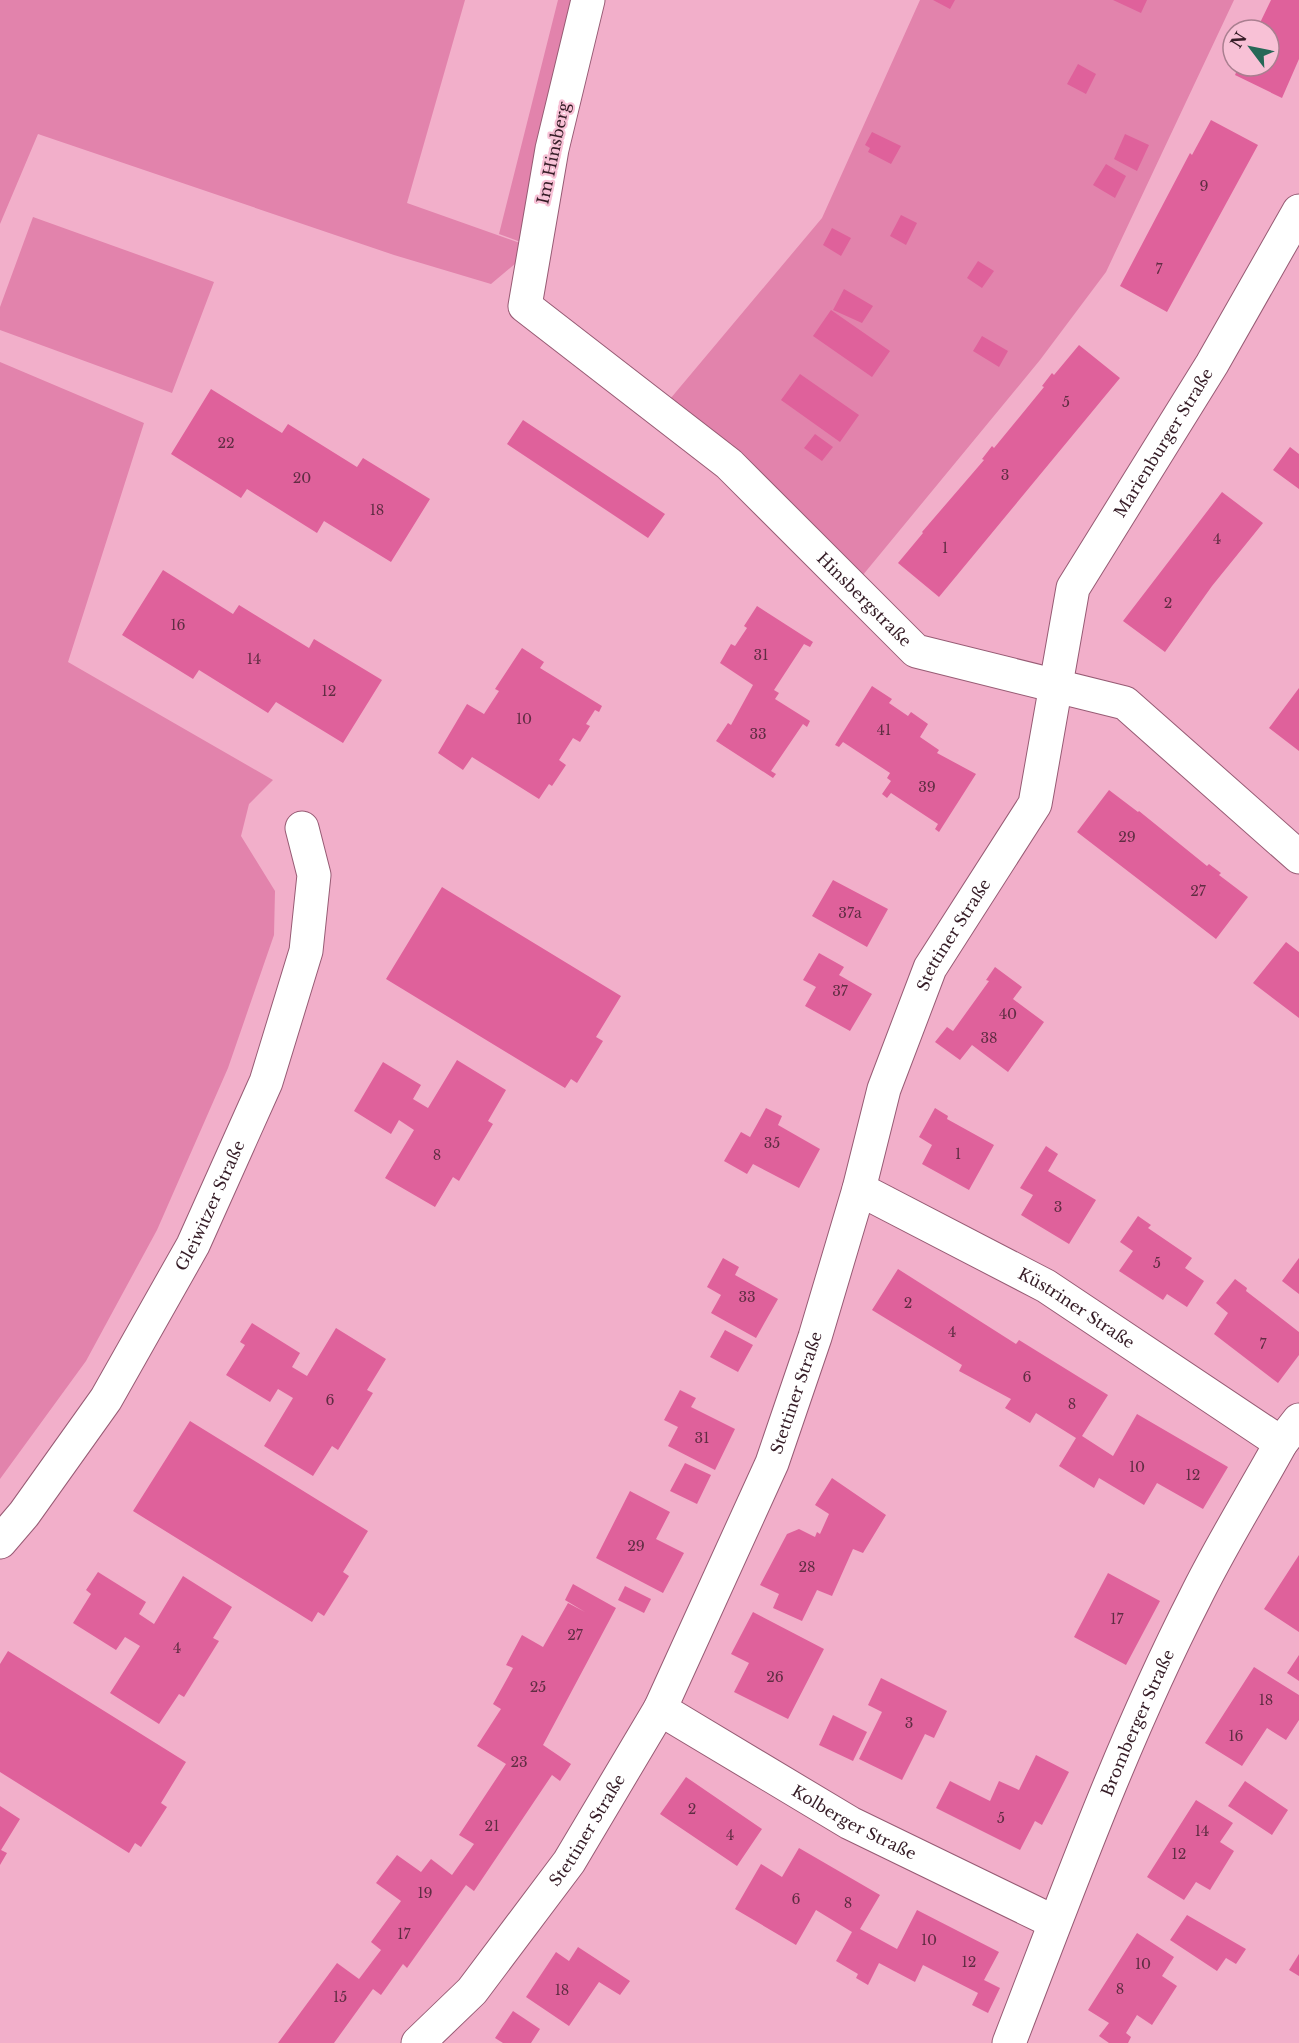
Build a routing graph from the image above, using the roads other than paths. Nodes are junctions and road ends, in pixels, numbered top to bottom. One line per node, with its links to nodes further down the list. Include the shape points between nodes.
1 (588, 0): 3 (street, Im Hinsberg, via 552,149)
2 (1299, 211): 4 (street, Marienburger Straße, via 1212,364 1073,588)
3 (525, 306): 4 (street, Hinsbergstraße, via 729,464 916,651)
4 (1057, 687): 6 (street, Hinsbergstraße, via 1125,704); 7 (street, Stettiner Straße, via 1035,804 930,968 884,1089)
5 (302, 828): 9 (street, Gleiwitzer Straße, via 314,875 306,951 266,1082 193,1245 106,1399)
6 (1299, 857)
7 (860, 1190): 8 (street, Küstriner Straße, via 1046,1286); 10 (street, Stettiner Straße, via 772,1463)
8 (1290, 1431): 11 (street, Bromberger Straße, via 1195,1597 1133,1731)
9 (0, 1542)
10 (660, 1709): 11 (street, Kolberger Straße, via 850,1823); 12 (street, Stettiner Straße, via 569,1862 472,1991)
11 (1054, 1922): 13 (street, Bromberger Straße)
12 (418, 2043)
13 (1009, 2043)

